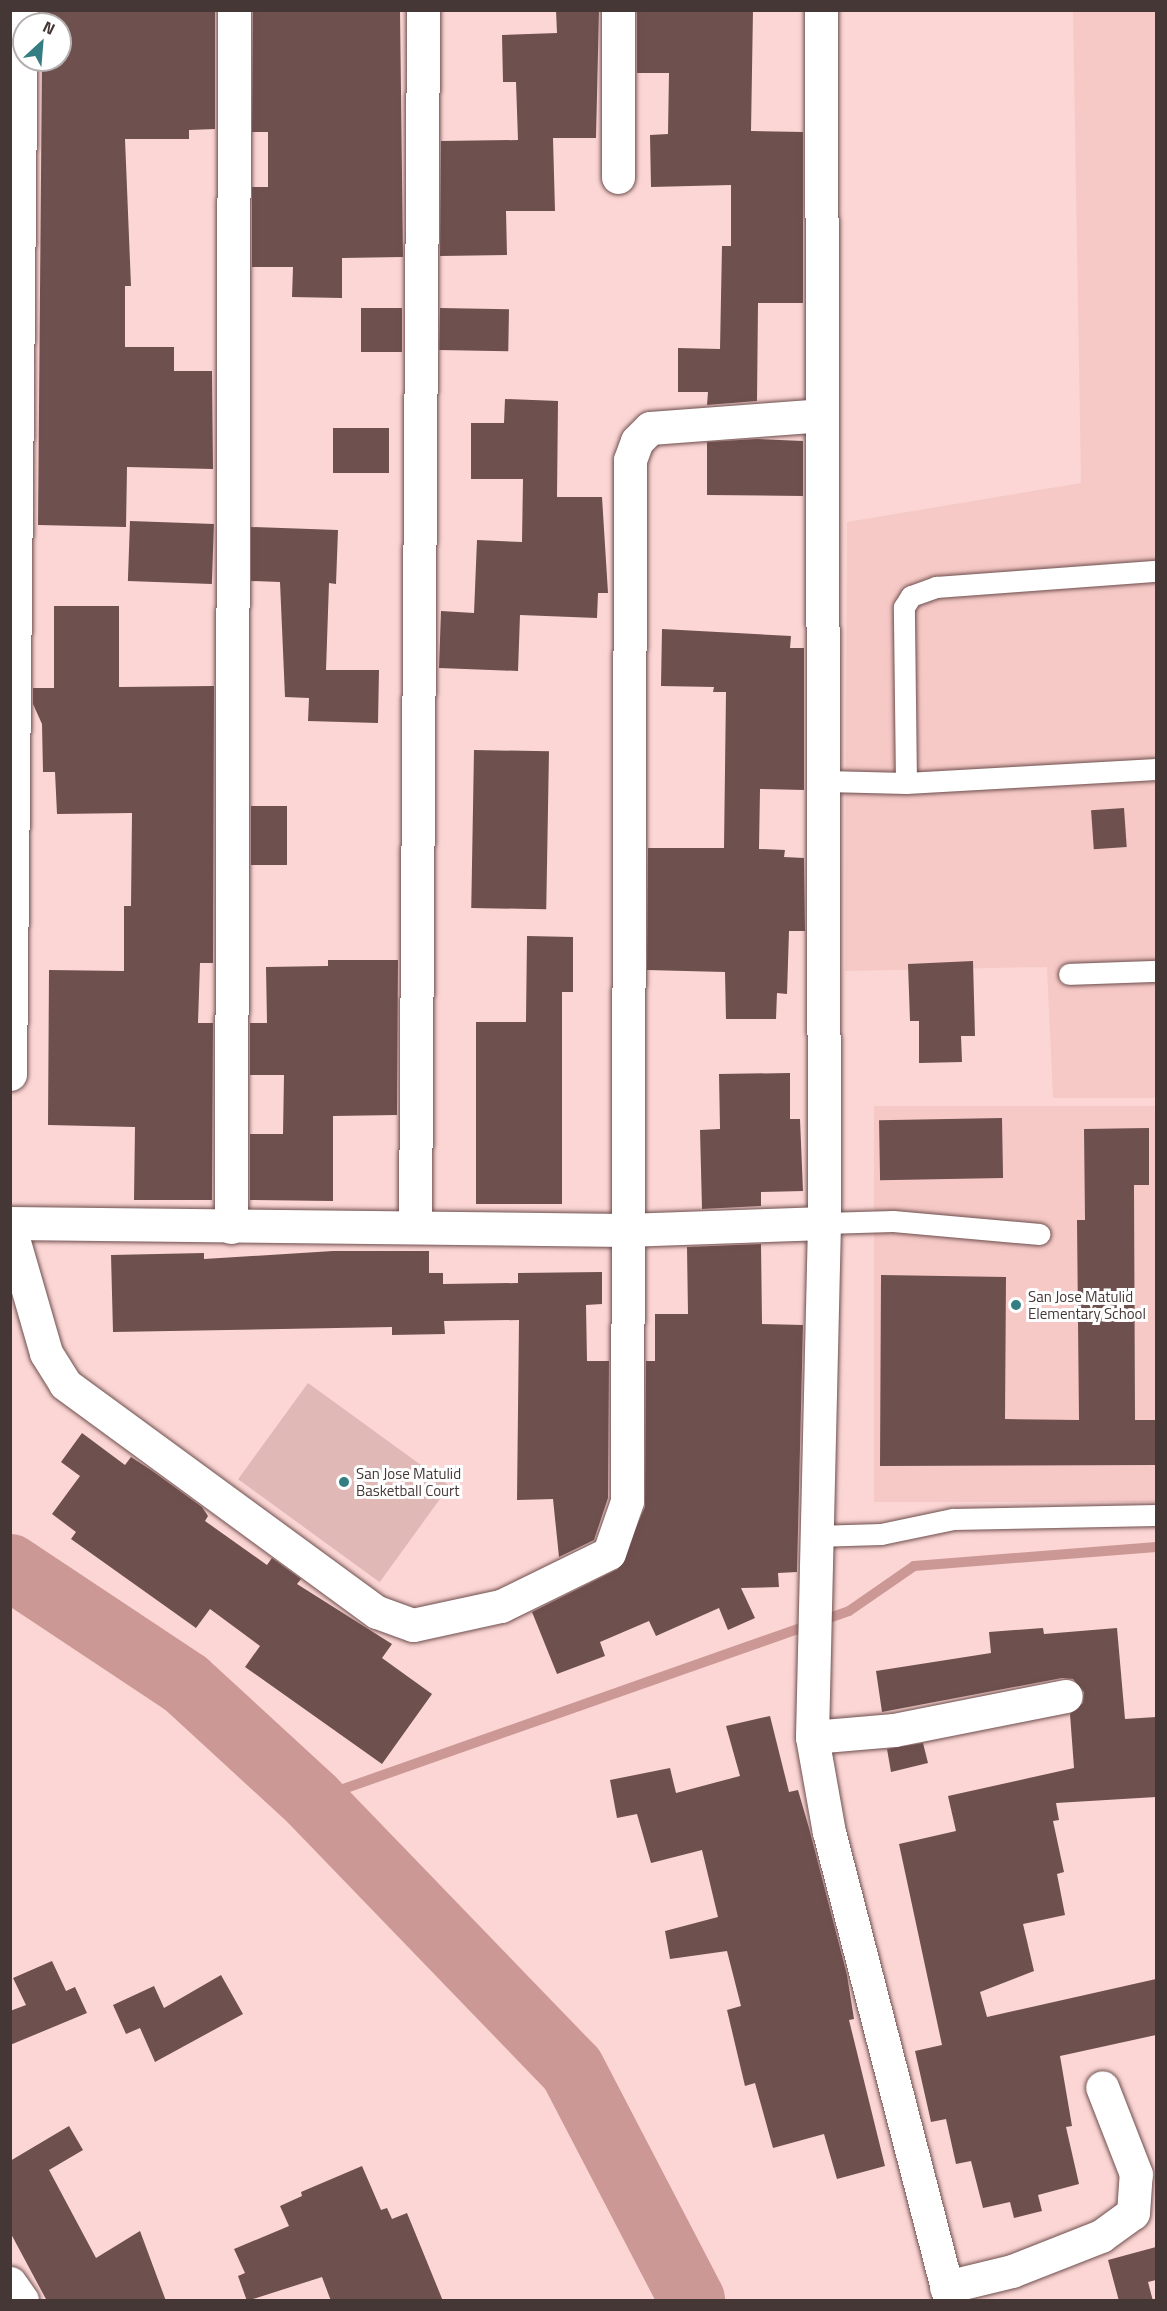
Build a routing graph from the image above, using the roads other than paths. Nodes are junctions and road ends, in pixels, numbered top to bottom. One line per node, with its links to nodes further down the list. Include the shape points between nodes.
1 (21, 10): 14 (street)
2 (234, 10): 18 (street)
3 (423, 10): 17 (street)
4 (618, 10): 6 (street)
5 (821, 10): 7 (street)
6 (618, 177)
7 (821, 415): 10 (street); 20 (street, via 650,428 630,460)
8 (1156, 571): 11 (lane, via 936,587 911,596 904,607)
9 (1156, 769): 11 (lane)
10 (825, 781): 11 (lane); 16 (street)
11 (906, 783)
12 (1156, 971): 13 (lane)
13 (1069, 974)
14 (10, 1074)
15 (10, 1223): 18 (street)
16 (824, 1223): 20 (street); 21 (lane, via 893,1221); 23 (street)
17 (415, 1226): 18 (street); 20 (street)
18 (231, 1227)
19 (10, 1228): 20 (street, via 46,1353 65,1384 363,1603 413,1625 501,1606 609,1553 620,1533 627,1501)
20 (625, 1230)
21 (1039, 1234)
22 (1156, 1515): 23 (lane, via 953,1519 881,1534)
23 (815, 1536): 25 (street)
24 (1066, 1696): 25 (street, via 894,1730)
25 (812, 1737): 28 (street, via 829,1832)
26 (1101, 2087): 28 (street, via 1136,2174 1133,2213 1101,2236)
27 (10, 2283): 29 (street)
28 (948, 2294)
29 (22, 2301)

